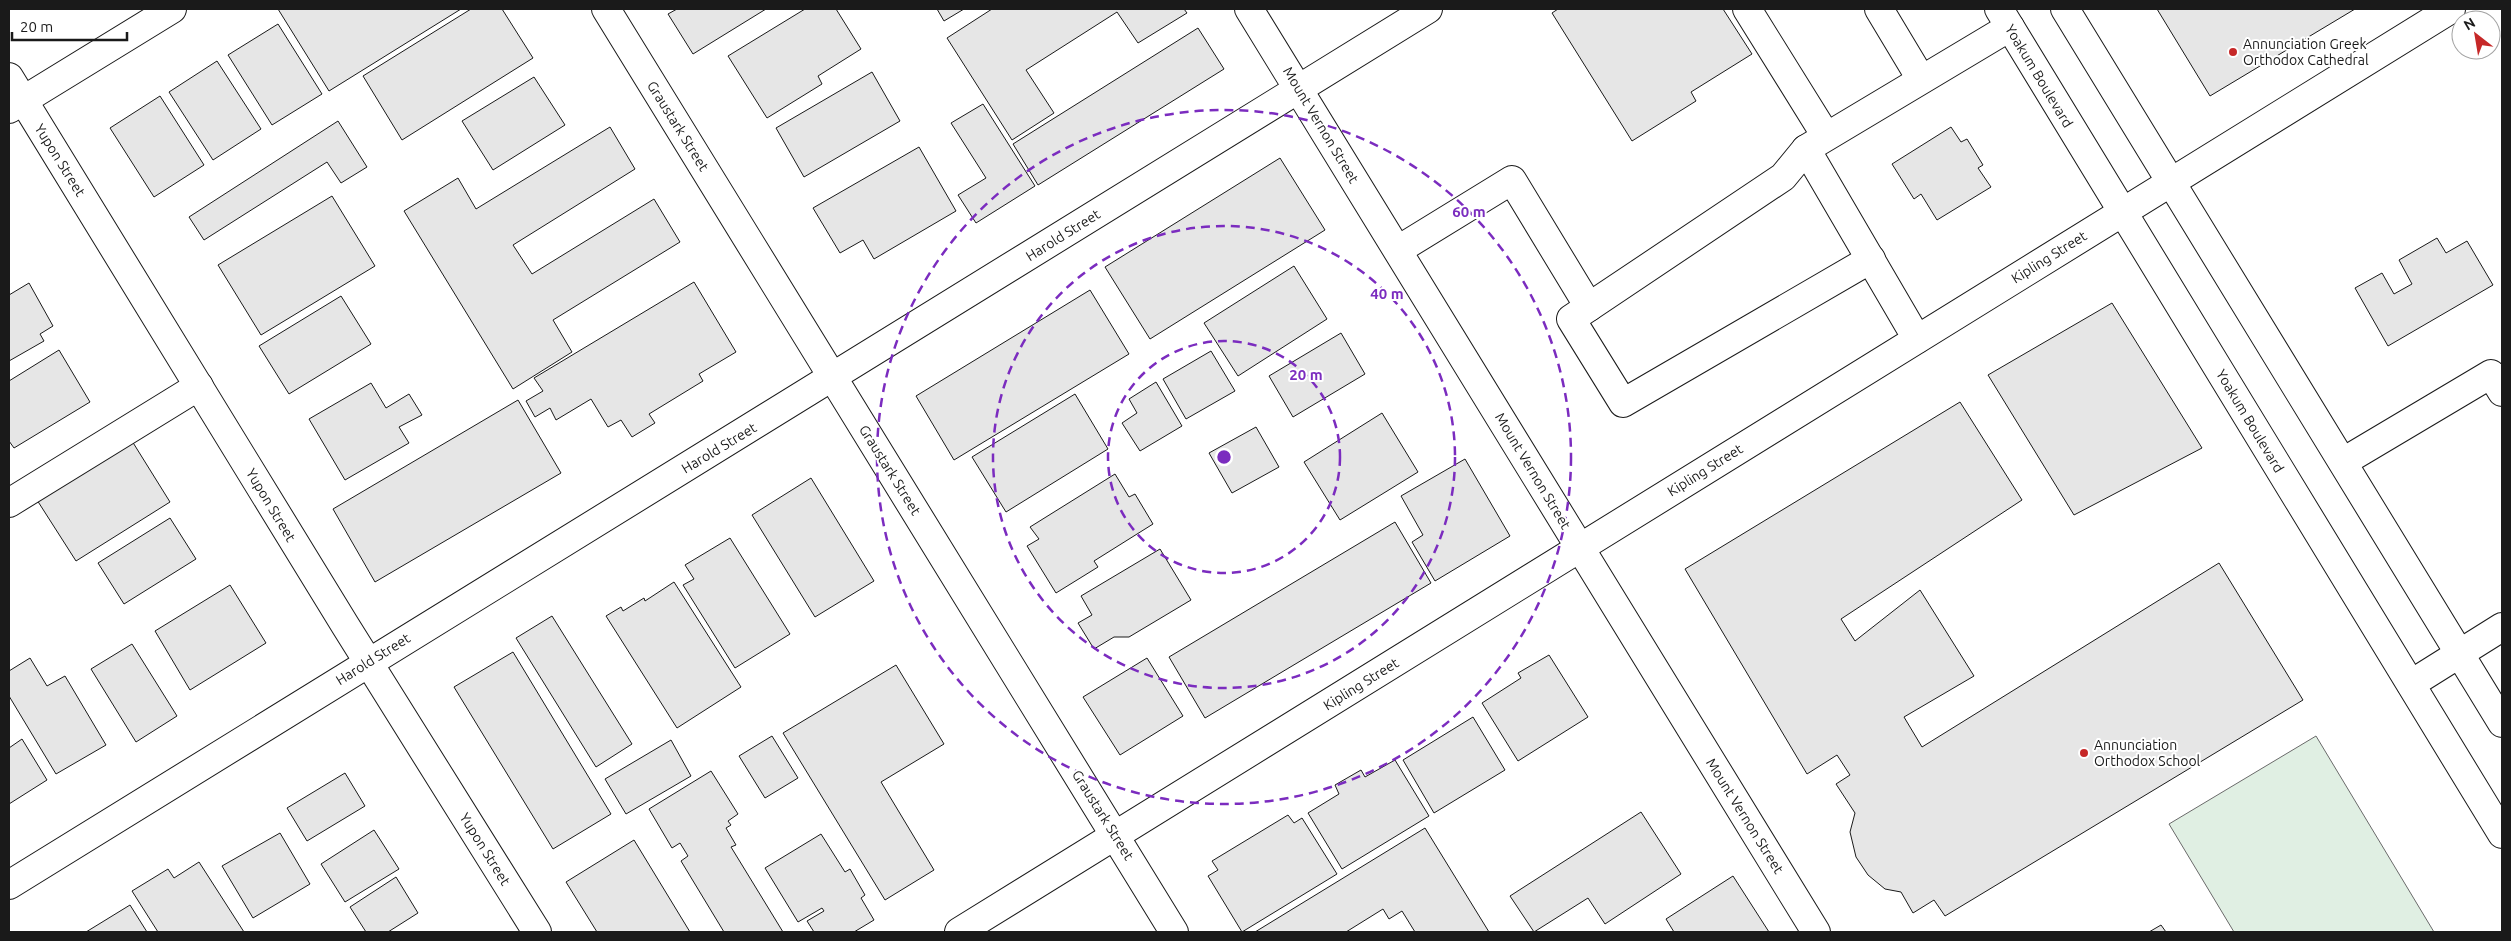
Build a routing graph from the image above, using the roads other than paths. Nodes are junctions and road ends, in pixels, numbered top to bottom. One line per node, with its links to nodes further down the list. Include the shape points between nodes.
1 (172, 9): 13 (street)
2 (606, 9): 21 (street, Graustark Street)
3 (1250, 9): 12 (street, Mount Vernon Street)
4 (1428, 9): 12 (street, Harold Street)
5 (1747, 9): 14 (street)
6 (1879, 9): 11 (street)
7 (2065, 9): 15 (street)
8 (2451, 9): 15 (street, Kipling Street)
9 (2004, 18): 11 (street); 16 (street, Yoakum Boulevard)
10 (9, 77): 13 (street, Yupon Street)
11 (1921, 79): 14 (street)
12 (1299, 89): 17 (street, Mount Vernon Street); 21 (street, Harold Street)
13 (16, 105): 22 (street, Yupon Street)
14 (1816, 143): 18 (street); 19 (street, via 1783,176)
15 (2172, 181): 16 (street, Kipling Street); 24 (street)
16 (2122, 212): 20 (street, Kipling Street); 30 (street, Yoakum Boulevard)
17 (1398, 250): 19 (street, via 1512,180); 26 (street, Mount Vernon Street)
18 (1871, 259): 19 (street, via 1623,403 1571,319); 20 (street)
19 (1589, 307)
20 (1917, 339): 26 (street, Kipling Street)
21 (833, 378): 29 (street, Harold Street); 33 (street, Graustark Street)
22 (199, 386): 25 (street); 29 (street, Yupon Street)
23 (2502, 392): 24 (street, via 2491,374)
24 (2343, 462): 28 (street)
25 (9, 503)
26 (1580, 548): 33 (street, Kipling Street); 38 (street, Mount Vernon Street)
27 (2502, 627): 28 (street)
28 (2459, 654): 30 (street); 31 (street)
29 (368, 663): 34 (street, Harold Street); 35 (street, Yupon Street)
30 (2411, 684): 32 (street, Yoakum Boulevard)
31 (2502, 723)
32 (2502, 834)
33 (1115, 836): 36 (street, Kipling Street); 37 (street, Graustark Street)
34 (9, 885)
35 (537, 932)
36 (959, 932)
37 (1174, 932)
38 (1816, 932)

